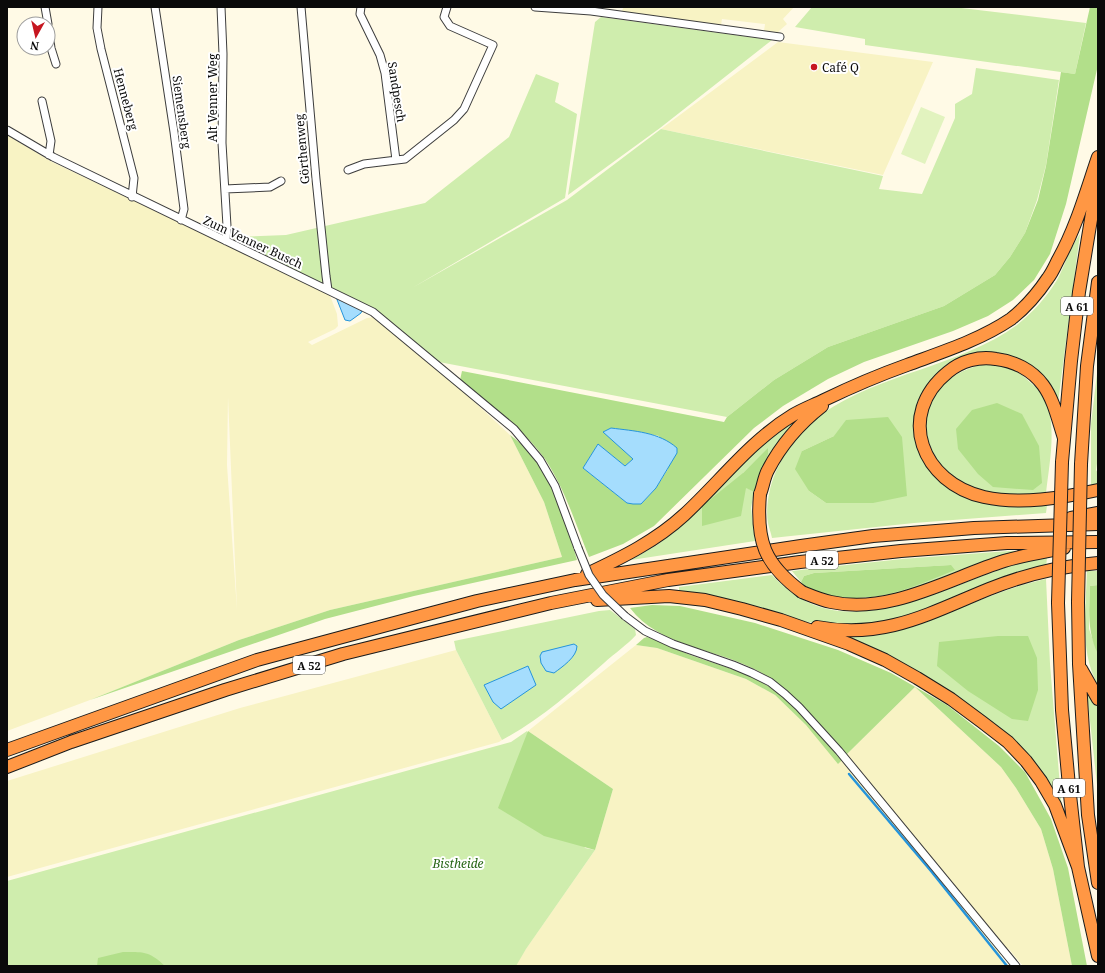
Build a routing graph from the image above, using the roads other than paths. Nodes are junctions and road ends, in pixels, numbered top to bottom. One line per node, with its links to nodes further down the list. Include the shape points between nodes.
1 (98, 7): 21 (street, Henneberg, via 97,28 101,50 134,178)
2 (156, 7): 22 (street, Siemensberg, via 184,209)
3 (221, 7): 20 (street, Alt Venner Weg)
4 (301, 7): 25 (street, Görthenweg)
5 (361, 7): 16 (street, Sandpesch, via 360,14 380,55 385,73)
6 (447, 7): 16 (street, via 444,17 450,26 494,45 464,109 405,159)
7 (535, 7): 8 (street)
8 (590, 9): 9 (street)
9 (780, 37)
10 (54, 56): 11 (street)
11 (56, 64)
12 (42, 101): 14 (street, via 51,141)
13 (7, 130): 14 (street, Zum Venner Busch)
14 (49, 155): 21 (street, Zum Venner Busch)
15 (1098, 157): 26 (highway, via 1079,215 1049,277 1012,318 950,349 904,365)
16 (396, 160): 17 (street, via 364,164)
17 (348, 170)
18 (1098, 174): 27 (highway, A 61, via 1079,292)
19 (281, 181): 20 (street, via 270,187)
20 (225, 189): 23 (street, Alt Venner Weg)
21 (132, 197): 22 (street, Zum Venner Busch)
22 (181, 220): 23 (street, Zum Venner Busch)
23 (226, 241): 25 (street, Zum Venner Busch)
24 (1098, 282): 37 (highway, A 61, bridge, via 1087,366 1081,464)
25 (328, 290): 44 (street, Zum Venner Busch, bridge, via 373,312 514,429 540,460 555,486 589,575 603,595 625,616 645,631 673,644 733,664 770,682 799,707 839,751)
26 (836, 394): 32 (highway, bridge, via 789,437 767,472 760,494 758,517 766,552 777,571 802,592 818,599 845,604 864,605 882,602 925,591 1011,559); 34 (highway, via 793,415 763,437 684,516 660,536)
27 (1064, 438): 28 (highway, via 1053,403 1035,376 1014,364 992,358 959,364 939,379 926,399 920,422 922,446 928,460 946,480 972,493 996,499 1030,500); 41 (highway, A 61, bridge, via 1058,603 1062,710)
28 (1098, 490)
29 (1098, 513): 31 (highway)
30 (1098, 524): 31 (highway, A 52)
31 (1030, 526): 34 (highway, A 52, via 873,536)
32 (1097, 542): 35 (highway, A 52, via 1007,543 800,562 668,580)
33 (1098, 563): 36 (highway, via 1067,567 1017,579 928,614 875,630 831,629)
34 (575, 580): 39 (highway, A 52, via 449,609 257,660)
35 (551, 603): 36 (highway, via 669,596 705,600); 40 (highway, A 52, via 343,654 210,695 71,742)
36 (781, 620): 41 (highway, via 849,644 885,660 951,699 1008,742 1041,781 1055,805)
37 (1079, 664): 38 (highway); 42 (highway, A 61, via 1088,815)
38 (1098, 700)
39 (7, 750)
40 (7, 767)
41 (1078, 867): 43 (highway, A 61)
42 (1098, 883)
43 (1098, 956)
44 (1016, 966)

